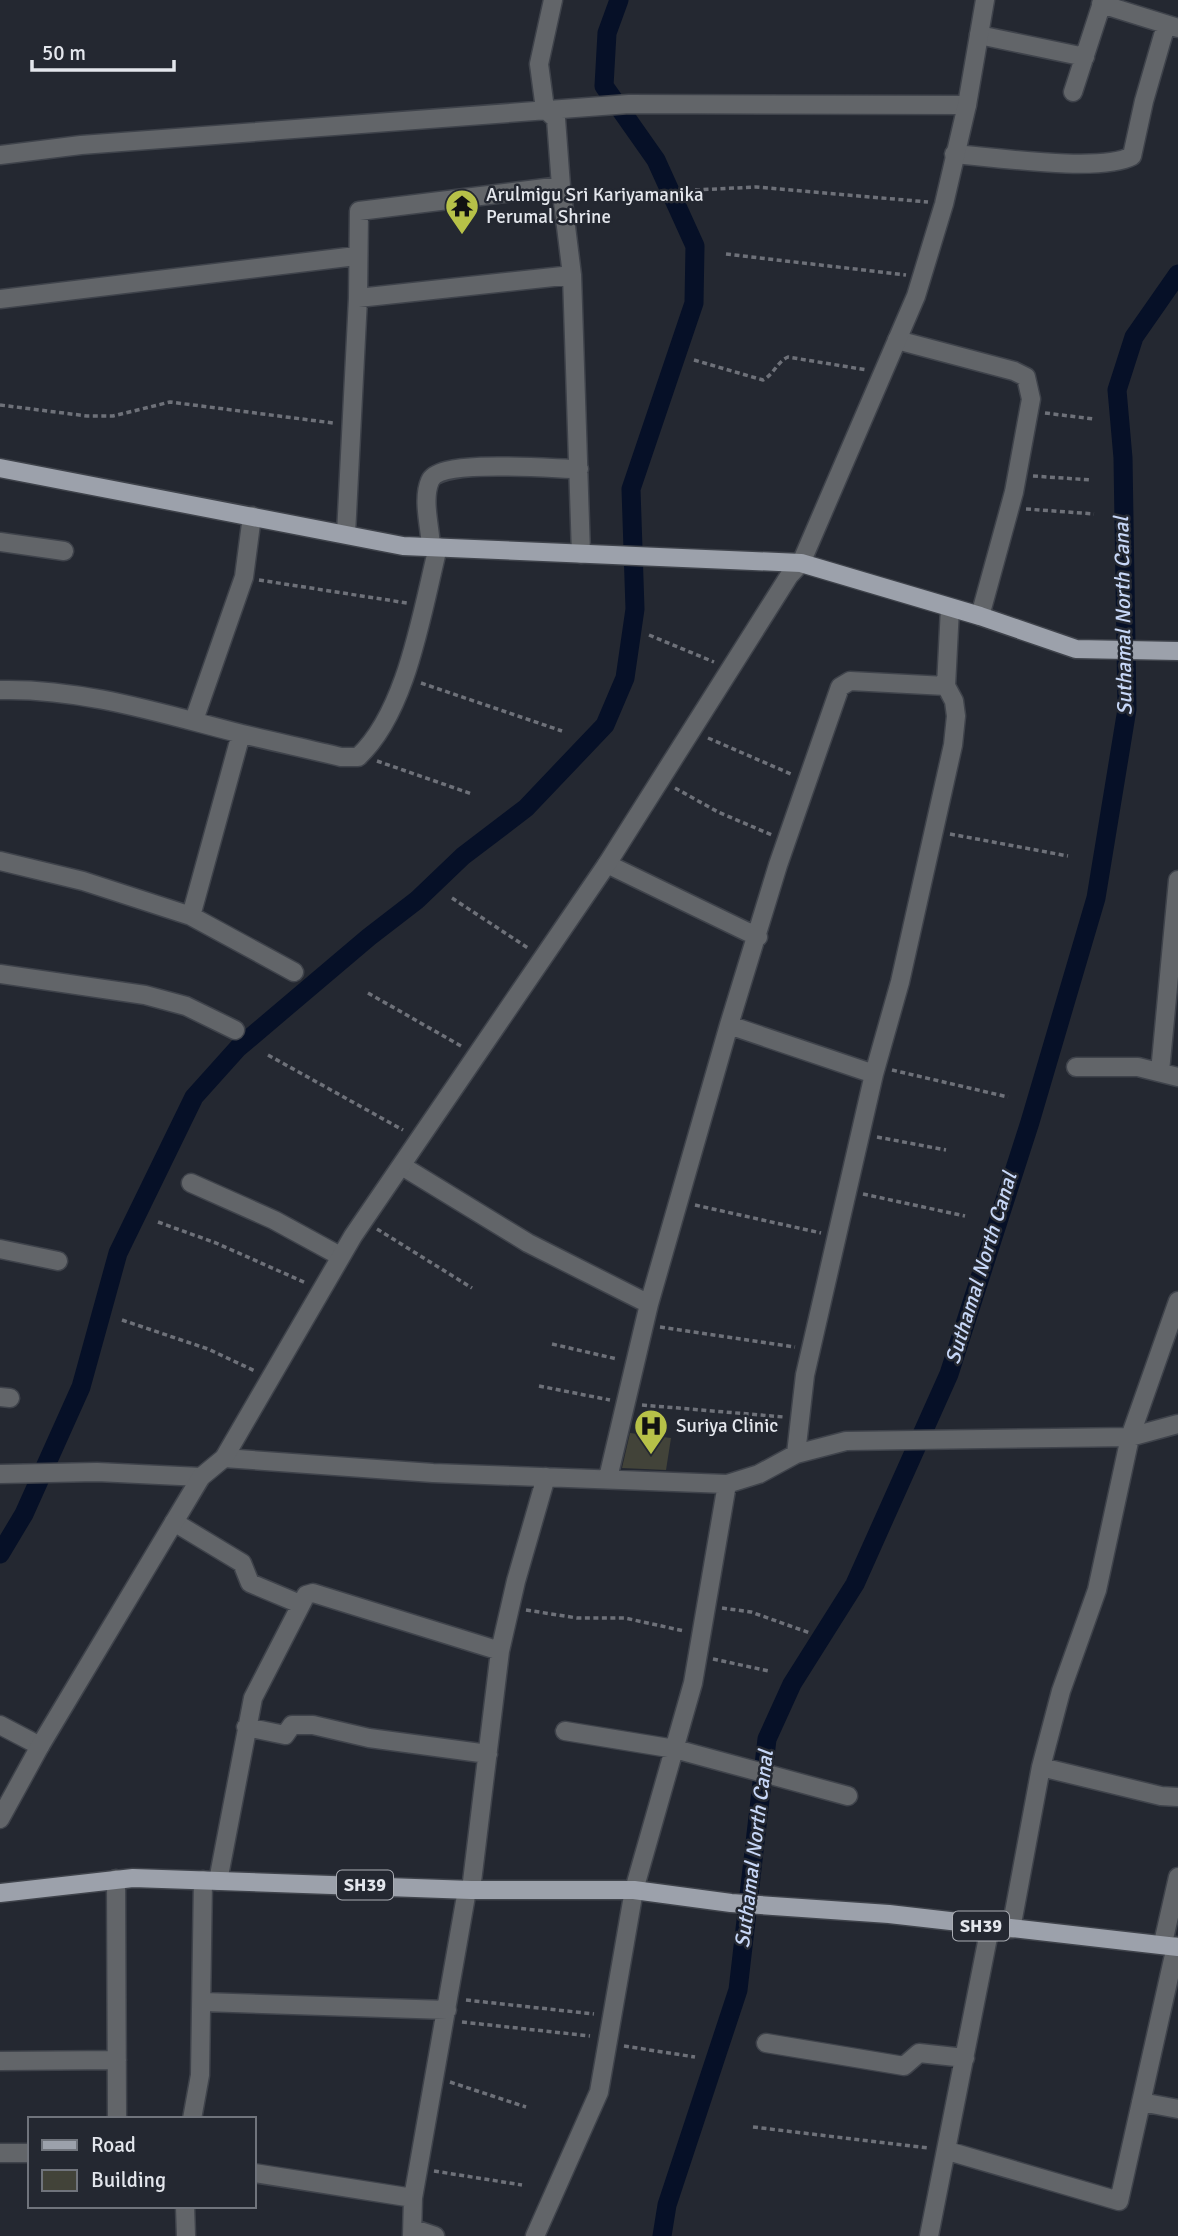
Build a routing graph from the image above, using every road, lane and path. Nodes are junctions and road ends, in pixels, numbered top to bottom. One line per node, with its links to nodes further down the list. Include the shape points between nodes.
1 (553, 0): 9 (street, via 540,64)
2 (985, 0): 5 (street)
3 (1102, 2): 4 (street); 6 (street)
4 (1172, 26): 10 (street, via 1144,101 1132,156 1085,163)
5 (979, 34): 6 (street); 8 (street)
6 (1085, 57): 7 (street)
7 (1073, 92)
8 (967, 105): 9 (street, via 629,104); 10 (street)
9 (545, 109): 11 (street); 12 (street, via 556,119)
10 (954, 154): 14 (street)
11 (0, 155)
12 (561, 186): 16 (street, via 359,211); 17 (street)
13 (695, 190): 14 (path, via 756,187)
14 (944, 204): 18 (street)
15 (726, 254): 18 (path)
16 (356, 256): 19 (street); 20 (street)
17 (572, 275): 19 (street); 29 (street)
18 (922, 278): 21 (street)
19 (358, 298): 27 (street)
20 (0, 299)
21 (897, 340): 23 (street); 25 (street, via 1026,377)
22 (694, 360): 23 (path, via 763,380 788,357)
23 (883, 373): 40 (street)
24 (0, 405): 27 (path, via 113,416 182,402)
25 (1029, 411): 26 (path); 30 (street)
26 (1094, 419)
27 (353, 426): 35 (street)
28 (0, 468): 34 (main road)
29 (579, 469): 37 (street, via 464,467 439,471 428,489); 39 (street)
30 (1017, 475): 31 (path); 32 (street)
31 (1092, 480)
32 (1009, 508): 33 (path); 44 (street)
33 (1094, 514)
34 (252, 516): 35 (main road); 41 (street)
35 (346, 534): 37 (main road, via 403,546)
36 (0, 542): 38 (street)
37 (434, 547): 39 (main road); 42 (street)
38 (64, 551)
39 (580, 554): 40 (main road)
40 (801, 563): 43 (main road); 47 (street)
41 (243, 577): 42 (path); 51 (street)
42 (423, 606): 48 (street)
43 (950, 608): 44 (main road); 49 (street)
44 (980, 616): 46 (main road, via 1076,649)
45 (649, 635): 47 (path)
46 (1178, 651)
47 (732, 669): 53 (street)
48 (405, 678): 52 (path); 55 (street, via 372,745)
49 (946, 686): 57 (street, via 850,681 840,687); 59 (street, via 956,716)
50 (0, 690): 51 (street, via 81,696)
51 (194, 720): 54 (street)
52 (562, 731)
53 (692, 731): 56 (street); 57 (path)
54 (241, 734): 55 (street); 66 (street)
55 (358, 757): 58 (path)
56 (661, 780): 60 (path, via 718,812); 63 (street)
57 (808, 782): 60 (street)
58 (472, 794)
59 (934, 831): 61 (path); 77 (street)
60 (787, 841): 67 (street)
61 (1068, 856)
62 (0, 862): 66 (street, via 83,881)
63 (607, 864): 67 (street); 68 (street)
64 (1178, 880): 78 (street)
65 (452, 898): 68 (path)
66 (191, 916): 69 (street)
67 (758, 937): 72 (street)
68 (544, 959): 75 (street)
69 (294, 972)
70 (0, 974): 73 (street, via 145,995 186,1006)
71 (368, 993): 75 (path)
72 (729, 1025): 77 (street); 87 (street)
73 (235, 1030)
74 (268, 1055): 82 (path)
75 (478, 1056): 82 (street)
76 (1076, 1067): 78 (street, via 1138,1067)
77 (875, 1070): 80 (path); 81 (street)
78 (1160, 1072): 79 (street)
79 (1178, 1077)
80 (1008, 1097)
81 (862, 1134): 83 (path); 86 (street)
82 (420, 1140): 84 (street)
83 (946, 1150)
84 (402, 1166): 89 (street); 98 (street, via 528,1244)
85 (191, 1183): 93 (street)
86 (847, 1191): 88 (path); 91 (street)
87 (679, 1202): 91 (path); 98 (street)
88 (965, 1216)
89 (364, 1220): 93 (street); 95 (path)
90 (158, 1222): 96 (path)
91 (836, 1236): 102 (street)
92 (0, 1249): 94 (street)
93 (340, 1256): 96 (street)
94 (58, 1261)
95 (472, 1288)
96 (321, 1289): 104 (street)
97 (1178, 1301): 109 (street)
98 (649, 1304): 100 (street)
99 (122, 1320): 104 (path, via 208,1349)
100 (645, 1324): 102 (path); 103 (street)
101 (552, 1344): 103 (path)
102 (811, 1349): 107 (street)
103 (636, 1364): 106 (street)
104 (269, 1378): 111 (street)
105 (539, 1386): 106 (path)
106 (627, 1403): 107 (path); 115 (street)
107 (800, 1418): 110 (street)
108 (1178, 1424): 109 (street)
109 (1130, 1437): 110 (street, via 846,1441); 132 (street, via 1097,1590 1061,1691)
110 (796, 1454): 116 (street, via 760,1474)
111 (225, 1458): 113 (street); 114 (street)
112 (0, 1474): 113 (street)
113 (201, 1477): 117 (street)
114 (546, 1477): 115 (street); 120 (street)
115 (608, 1478): 116 (street)
116 (727, 1484): 119 (street)
117 (174, 1522): 118 (street, via 242,1563 250,1583); 129 (street)
118 (300, 1604): 123 (street, via 313,1593); 127 (street, via 253,1698)
119 (706, 1605): 121 (path, via 751,1612); 122 (street)
120 (510, 1607): 122 (path, via 577,1618 625,1618); 123 (street)
121 (810, 1633)
122 (701, 1634): 124 (street)
123 (500, 1651): 131 (street)
124 (697, 1655): 125 (path); 130 (street)
125 (769, 1671)
126 (0, 1725): 129 (street)
127 (246, 1727): 131 (street, via 285,1735 292,1725 313,1725 369,1738); 138 (street)
128 (565, 1731): 130 (street)
129 (40, 1746): 135 (street)
130 (676, 1749): 133 (street); 140 (street)
131 (488, 1754): 139 (street)
132 (1041, 1766): 134 (street); 143 (street)
133 (848, 1796)
134 (1178, 1797)
135 (0, 1819)
136 (1178, 1877): 144 (street)
137 (116, 1879): 138 (main road, SH39); 141 (main road, SH39); 152 (street)
138 (210, 1881): 139 (main road, SH39); 145 (street)
139 (469, 1890): 140 (main road, SH39); 146 (street)
140 (634, 1891): 142 (main road, SH39); 147 (street)
141 (0, 1893)
142 (990, 1927): 143 (main road, SH39); 151 (street)
143 (1011, 1929): 144 (main road, SH39)
144 (1172, 1945): 155 (street)
145 (203, 2002): 146 (street); 159 (street, via 200,2075)
146 (447, 2009): 147 (path); 148 (path); 154 (street)
147 (614, 2016): 148 (street)
148 (609, 2041): 150 (path); 172 (street, via 599,2092)
149 (766, 2043): 151 (street, via 904,2066 919,2053)
150 (695, 2057)
151 (965, 2058): 161 (street)
152 (117, 2060): 153 (street); 158 (street)
153 (0, 2061)
154 (435, 2077): 156 (path); 164 (street)
155 (1141, 2102): 157 (street); 161 (street, via 1119,2201)
156 (526, 2107)
157 (1178, 2109)
158 (117, 2117)
159 (192, 2117)
160 (753, 2127): 161 (path)
161 (948, 2151): 173 (street)
162 (0, 2153): 163 (street)
163 (28, 2153)
164 (419, 2169): 166 (path); 167 (street)
165 (256, 2173): 167 (street)
166 (522, 2185)
167 (413, 2198): 169 (street)
168 (186, 2208): 170 (street)
169 (413, 2232): 171 (street)
170 (186, 2236)
171 (435, 2236)
172 (535, 2236)
173 (929, 2236)

